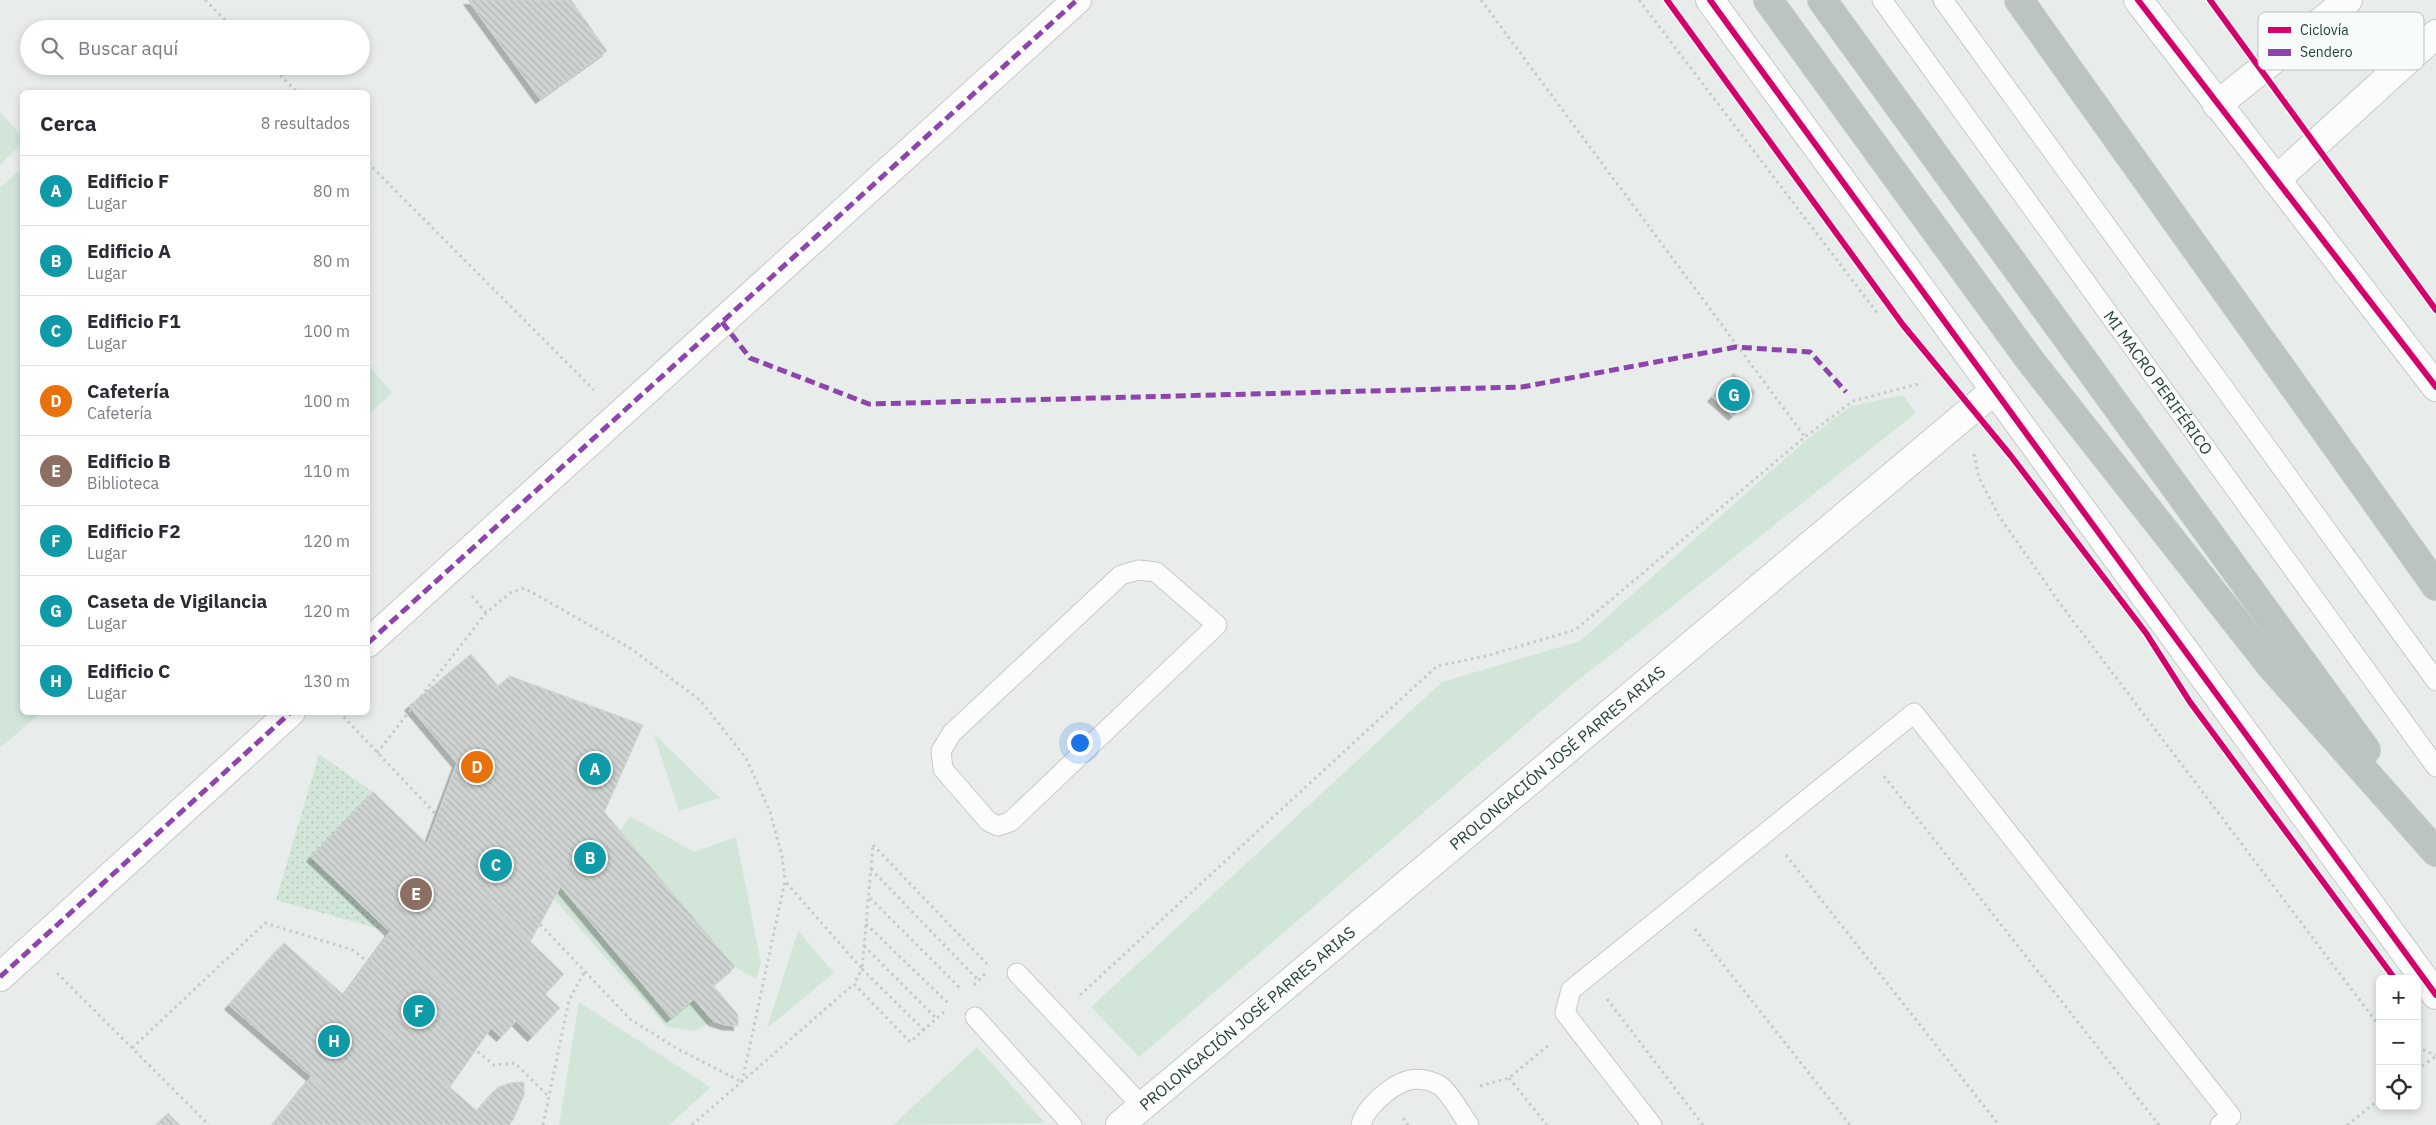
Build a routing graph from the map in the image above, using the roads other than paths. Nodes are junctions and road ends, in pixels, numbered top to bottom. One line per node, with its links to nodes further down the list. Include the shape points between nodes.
1 (1077, 0): 21 (main road)
2 (1710, 0): 18 (main road)
3 (1768, 0): 26 (highway, via 2030,359 2271,666)
4 (1822, 0): 25 (highway)
5 (1882, 0): 24 (lane, MI MACRO PERIFÉRICO)
6 (1943, 0): 22 (lane)
7 (2019, 0): 19 (highway)
8 (2138, 0): 15 (main road)
9 (2348, 0): 10 (main road)
10 (2333, 12)
11 (2436, 34): 12 (main road)
12 (2424, 45)
13 (2261, 70): 15 (main road)
14 (2397, 70): 16 (main road)
15 (2217, 105): 16 (main road)
16 (2276, 180): 17 (main road)
17 (2436, 387)
18 (1995, 390): 29 (main road); 31 (main road, PROLONGACIÓN JOSÉ PARRES ARIAS)
19 (2436, 586)
20 (1217, 625): 20 (lane, via 1156,572 1138,570 1121,575 952,733 941,751 943,769 988,821 998,826 1010,822)
21 (370, 641)
22 (2436, 681)
23 (288, 715): 28 (main road)
24 (2436, 767)
25 (2436, 846)
26 (2436, 852)
27 (1017, 973): 31 (lane)
28 (0, 977)
29 (2436, 995)
30 (975, 1017): 32 (lane)
31 (1142, 1106): 33 (main road, PROLONGACIÓN JOSÉ PARRES ARIAS)
32 (1072, 1125)
33 (1120, 1125)
34 (1361, 1125): 35 (lane, via 1369,1106 1406,1080 1424,1079 1441,1086)
35 (1469, 1125)
36 (1652, 1125): 37 (lane, via 1565,1013 1571,990 1914,713 2231,1116)
37 (2220, 1125)

